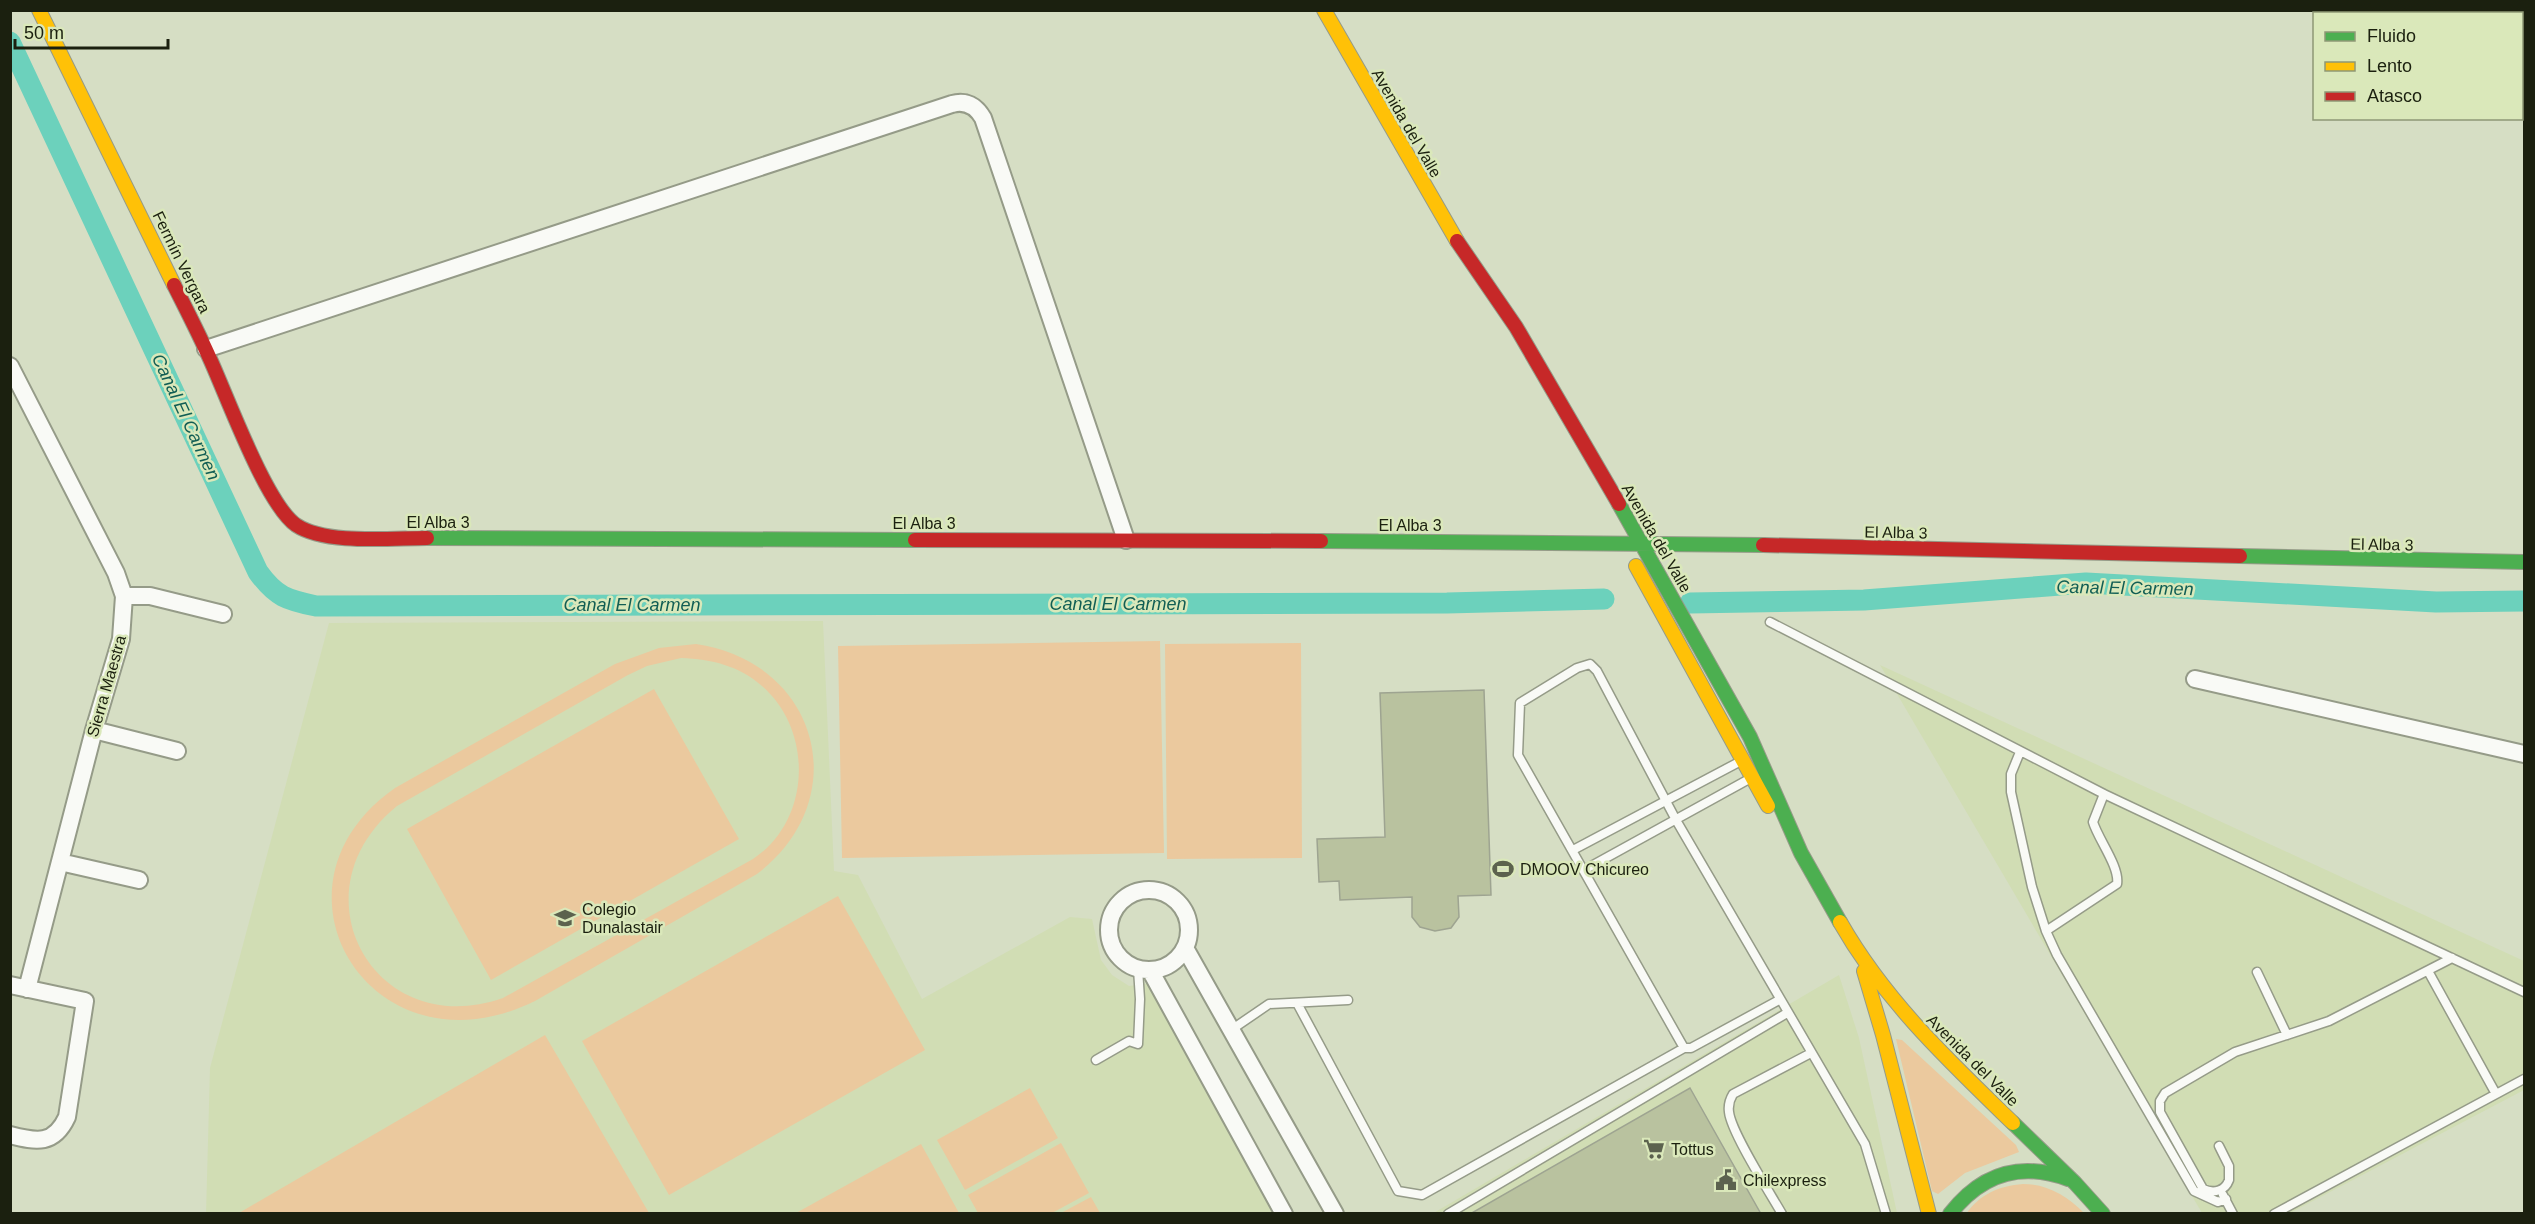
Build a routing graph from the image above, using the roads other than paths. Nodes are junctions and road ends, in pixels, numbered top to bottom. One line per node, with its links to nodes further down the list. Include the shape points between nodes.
1 (39, 10): 5 (street, Fermín Vergara)
2 (1324, 10): 3 (street, Avenida del Valle)
3 (1463, 252): 4 (street, Avenida del Valle, via 1472,282); 10 (street, Avenida del Valle, via 1516,327)
4 (1496, 323)
5 (206, 349): 7 (street, Fermín Vergara, via 268,490); 9 (street, via 964,103 975,108 982,118)
6 (12, 373): 12 (street, Sierra Maestra, via 116,573)
7 (296, 525): 9 (street, El Alba 3, via 319,534 351,538)
8 (1620, 537): 9 (street, El Alba 3); 10 (street, El Alba 3); 20 (street, Avenida del Valle)
9 (1126, 540)
10 (1641, 542): 11 (street, El Alba 3); 26 (street, Avenida del Valle, via 1750,737)
11 (2524, 562)
12 (123, 596): 13 (street, via 150,596); 16 (street, Sierra Maestra, via 121,639)
13 (223, 614)
14 (1770, 622): 18 (lane)
15 (2195, 679): 19 (street)
16 (93, 730): 17 (street); 27 (street, Sierra Maestra)
17 (177, 751)
18 (2020, 752): 22 (lane); 30 (lane, via 2011,774 2011,792)
19 (2524, 754)
20 (1742, 761): 21 (street, Avenida del Valle); 23 (lane)
21 (1751, 778): 24 (lane); 26 (street, Avenida del Valle)
22 (2104, 794): 30 (lane, via 2093,822 2117,872 2117,884); 33 (lane)
23 (1666, 801): 24 (lane); 25 (lane); 25 (lane, via 1597,671 1590,664 1577,668 1520,703 1517,733 1518,755)
24 (1676, 820): 28 (lane); 40 (lane)
25 (1573, 850): 28 (lane)
26 (1801, 853): 32 (street, Avenida del Valle)
27 (60, 862): 29 (street); 38 (street, Sierra Maestra)
28 (1584, 870): 46 (lane)
29 (139, 880)
30 (2046, 931): 55 (lane, via 2194,1191 2218,1202)
31 (1185, 948): 34 (street, via 1164,967); 34 (street, via 1188,920 1176,901 1158,890 1128,895 1113,912 1110,939 1115,952 1126,963); 44 (street)
32 (1857, 951): 53 (street, Avenida del Valle, via 1901,1011); 61 (street, Avenida del Valle)
33 (2452, 958): 35 (lane); 39 (lane)
34 (1144, 969): 48 (lane, via 1138,1044 1129,1041); 56 (street)
35 (2428, 971): 45 (lane, via 2329,1021); 50 (lane)
36 (2257, 972): 45 (lane)
37 (10, 985): 38 (street)
38 (27, 989): 51 (street, via 85,1001 62,1128 53,1138 39,1140)
39 (2524, 992)
40 (1779, 999): 43 (lane); 46 (lane, via 1691,1048)
41 (1348, 1000): 42 (lane)
42 (1297, 1003): 44 (lane, via 1269,1004); 46 (lane, via 1398,1191 1422,1195)
43 (1787, 1013): 47 (lane); 58 (lane)
44 (1231, 1030): 57 (street)
45 (2287, 1035): 54 (lane, via 2235,1052 2162,1096 2160,1112 2204,1189)
46 (1684, 1048)
47 (1811, 1053): 59 (lane, via 1733,1094 1729,1100 1735,1129); 60 (lane, via 1865,1144)
48 (1096, 1060)
49 (2524, 1079): 50 (lane)
50 (2496, 1094): 65 (lane)
51 (10, 1135)
52 (2219, 1146): 54 (lane, via 2230,1171 2228,1185)
53 (2075, 1183): 62 (street, Avenida del Valle, via 2041,1170 2002,1173 1968,1191); 63 (street, Avenida del Valle)
54 (2221, 1190): 55 (lane)
55 (2226, 1199): 64 (lane)
56 (1284, 1214)
57 (1335, 1214)
58 (1448, 1214)
59 (1782, 1214)
60 (1886, 1214)
61 (1929, 1214)
62 (1950, 1214)
63 (2103, 1214)
64 (2233, 1214)
65 (2274, 1214)

